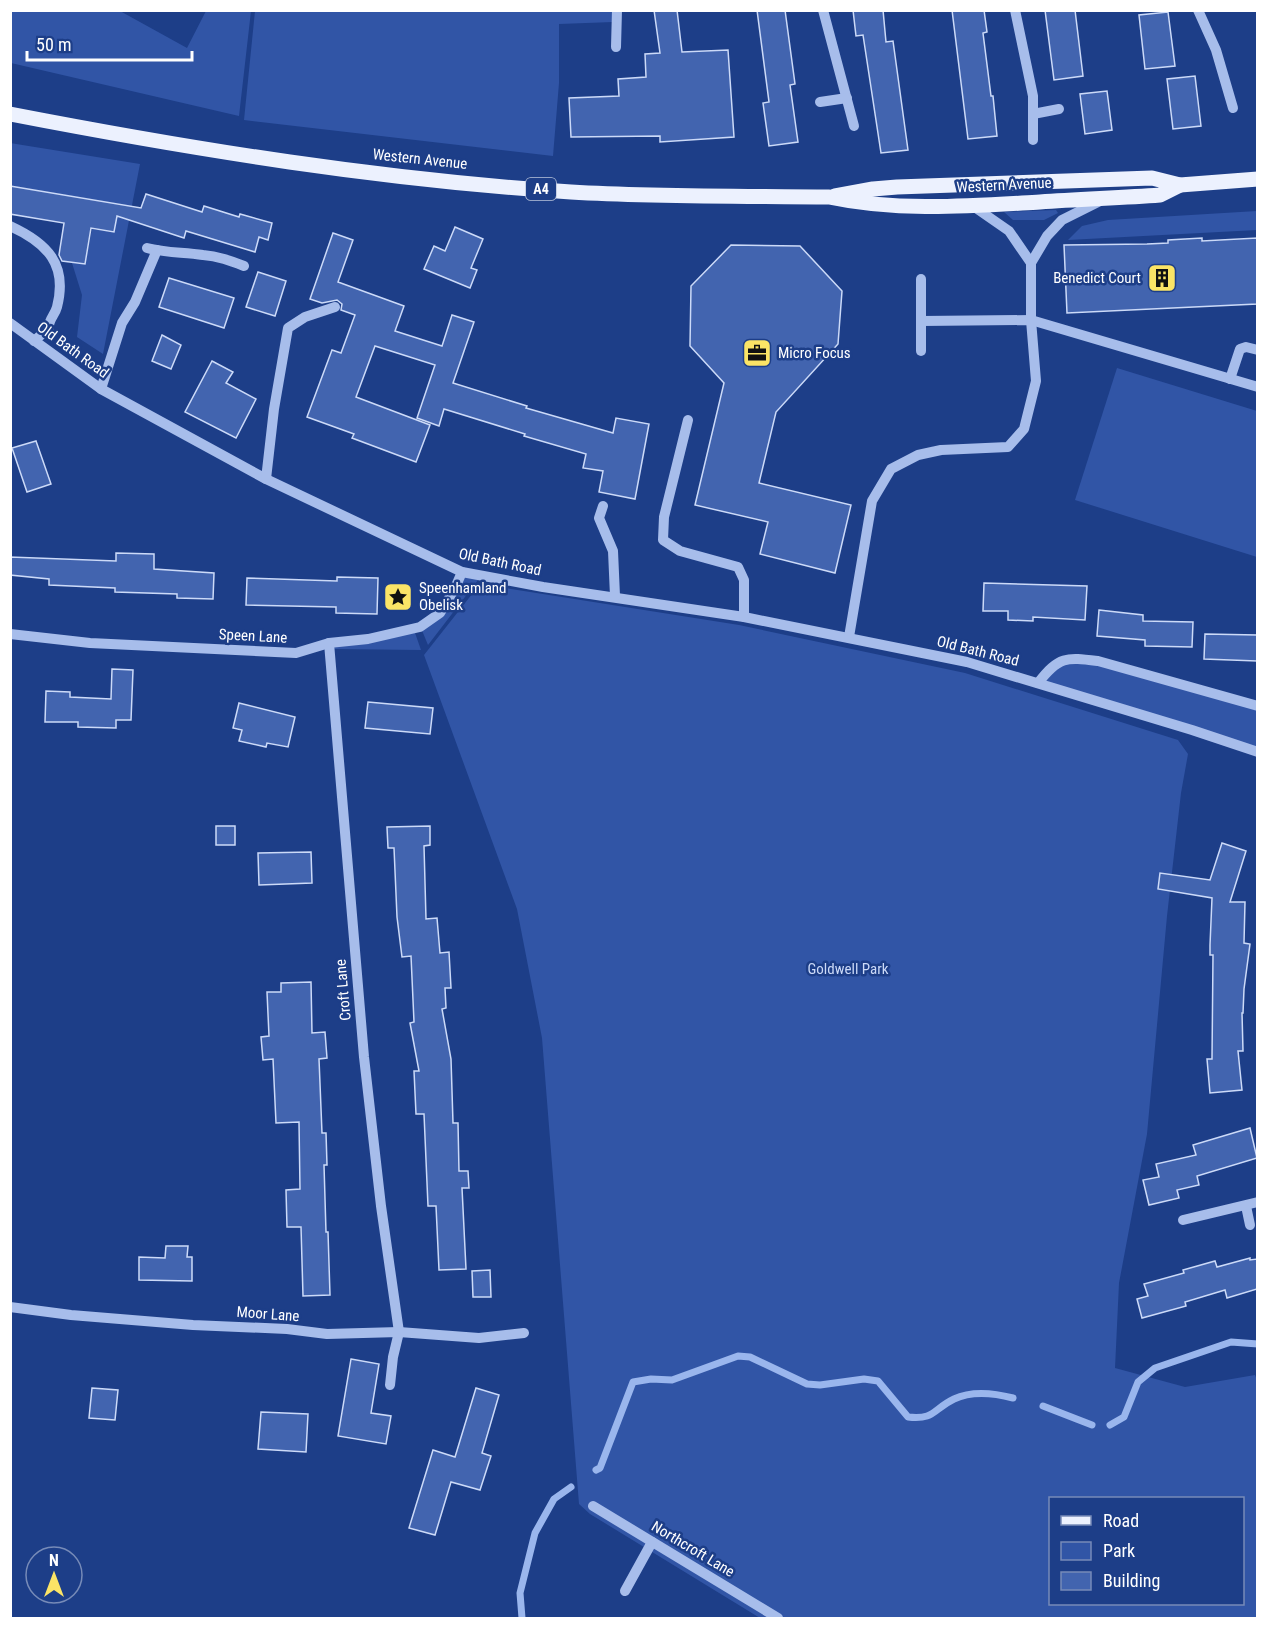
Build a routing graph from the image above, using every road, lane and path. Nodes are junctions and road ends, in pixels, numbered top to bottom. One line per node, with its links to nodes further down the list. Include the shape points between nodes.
1 (617, 10): 5 (street)
2 (823, 10): 6 (street)
3 (1014, 10): 11 (street, via 1033,96)
4 (1198, 10): 8 (street, via 1216,50)
5 (615, 47)
6 (847, 98): 7 (street); 12 (street)
7 (820, 102)
8 (1233, 108)
9 (1059, 110): 11 (street)
10 (10, 114): 16 (main road, Western Avenue / A4, via 285,162 409,177 573,192)
11 (1033, 114): 13 (street)
12 (854, 126)
13 (1033, 140)
14 (1257, 179): 15 (main road, Western Avenue / A4)
15 (1180, 185): 16 (main road, Western Avenue / A4, via 1152,178 897,187); 17 (main road, Western Avenue / A4, via 1160,195)
16 (829, 197): 18 (main road, Western Avenue / A4, via 887,207)
17 (1103, 199): 18 (main road, Western Avenue / A4); 20 (street, via 1062,220)
18 (973, 206): 20 (street, via 1009,231)
19 (10, 226): 27 (street, via 33,237 59,269 57,310 49,328)
20 (1031, 263): 24 (street)
21 (244, 266): 32 (street, via 203,254 152,249 135,302 122,322)
22 (921, 279): 25 (street)
23 (335, 307): 34 (street, via 304,317 288,328)
24 (1031, 320): 25 (street); 30 (street); 40 (street, via 1036,381 1024,429 1008,447 918,455 891,469 885,477 872,501)
25 (921, 321): 29 (street)
26 (10, 323): 27 (street, Old Bath Road)
27 (34, 341): 32 (street, Old Bath Road)
28 (1257, 350): 30 (street, via 1240,349)
29 (921, 351)
30 (1230, 379): 31 (street)
31 (1257, 387)
32 (101, 389): 34 (street, Old Bath Road)
33 (688, 420): 38 (street, via 664,517 663,540 680,551 738,567 744,580)
34 (266, 478): 36 (street, Old Bath Road)
35 (603, 506): 37 (street, via 600,518 613,551)
36 (462, 572): 37 (street, Old Bath Road); 41 (street, Speen Lane, via 440,613 420,627)
37 (615, 596): 38 (street, Old Bath Road)
38 (744, 617): 40 (street, Old Bath Road)
39 (10, 634): 41 (street, Speen Lane, via 90,643 296,653)
40 (849, 638): 42 (street, Old Bath Road, via 967,662)
41 (330, 643): 50 (street, Croft Lane, via 364,1057)
42 (1038, 683): 43 (street, via 1060,660 1098,660); 44 (street, Old Bath Road)
43 (1257, 706)
44 (1257, 752)
45 (1257, 1202): 46 (street)
46 (1245, 1206): 47 (street); 48 (street)
47 (1183, 1220)
48 (1250, 1226)
49 (10, 1307): 50 (street, Moor Lane, via 327,1334)
50 (399, 1332): 51 (street, Moor Lane, via 479,1338); 52 (street)
51 (524, 1334)
52 (390, 1385)
53 (593, 1506): 54 (street, Northcroft Lane)
54 (652, 1542): 55 (street); 56 (street, Northcroft Lane)
55 (625, 1591)
56 (778, 1618)

